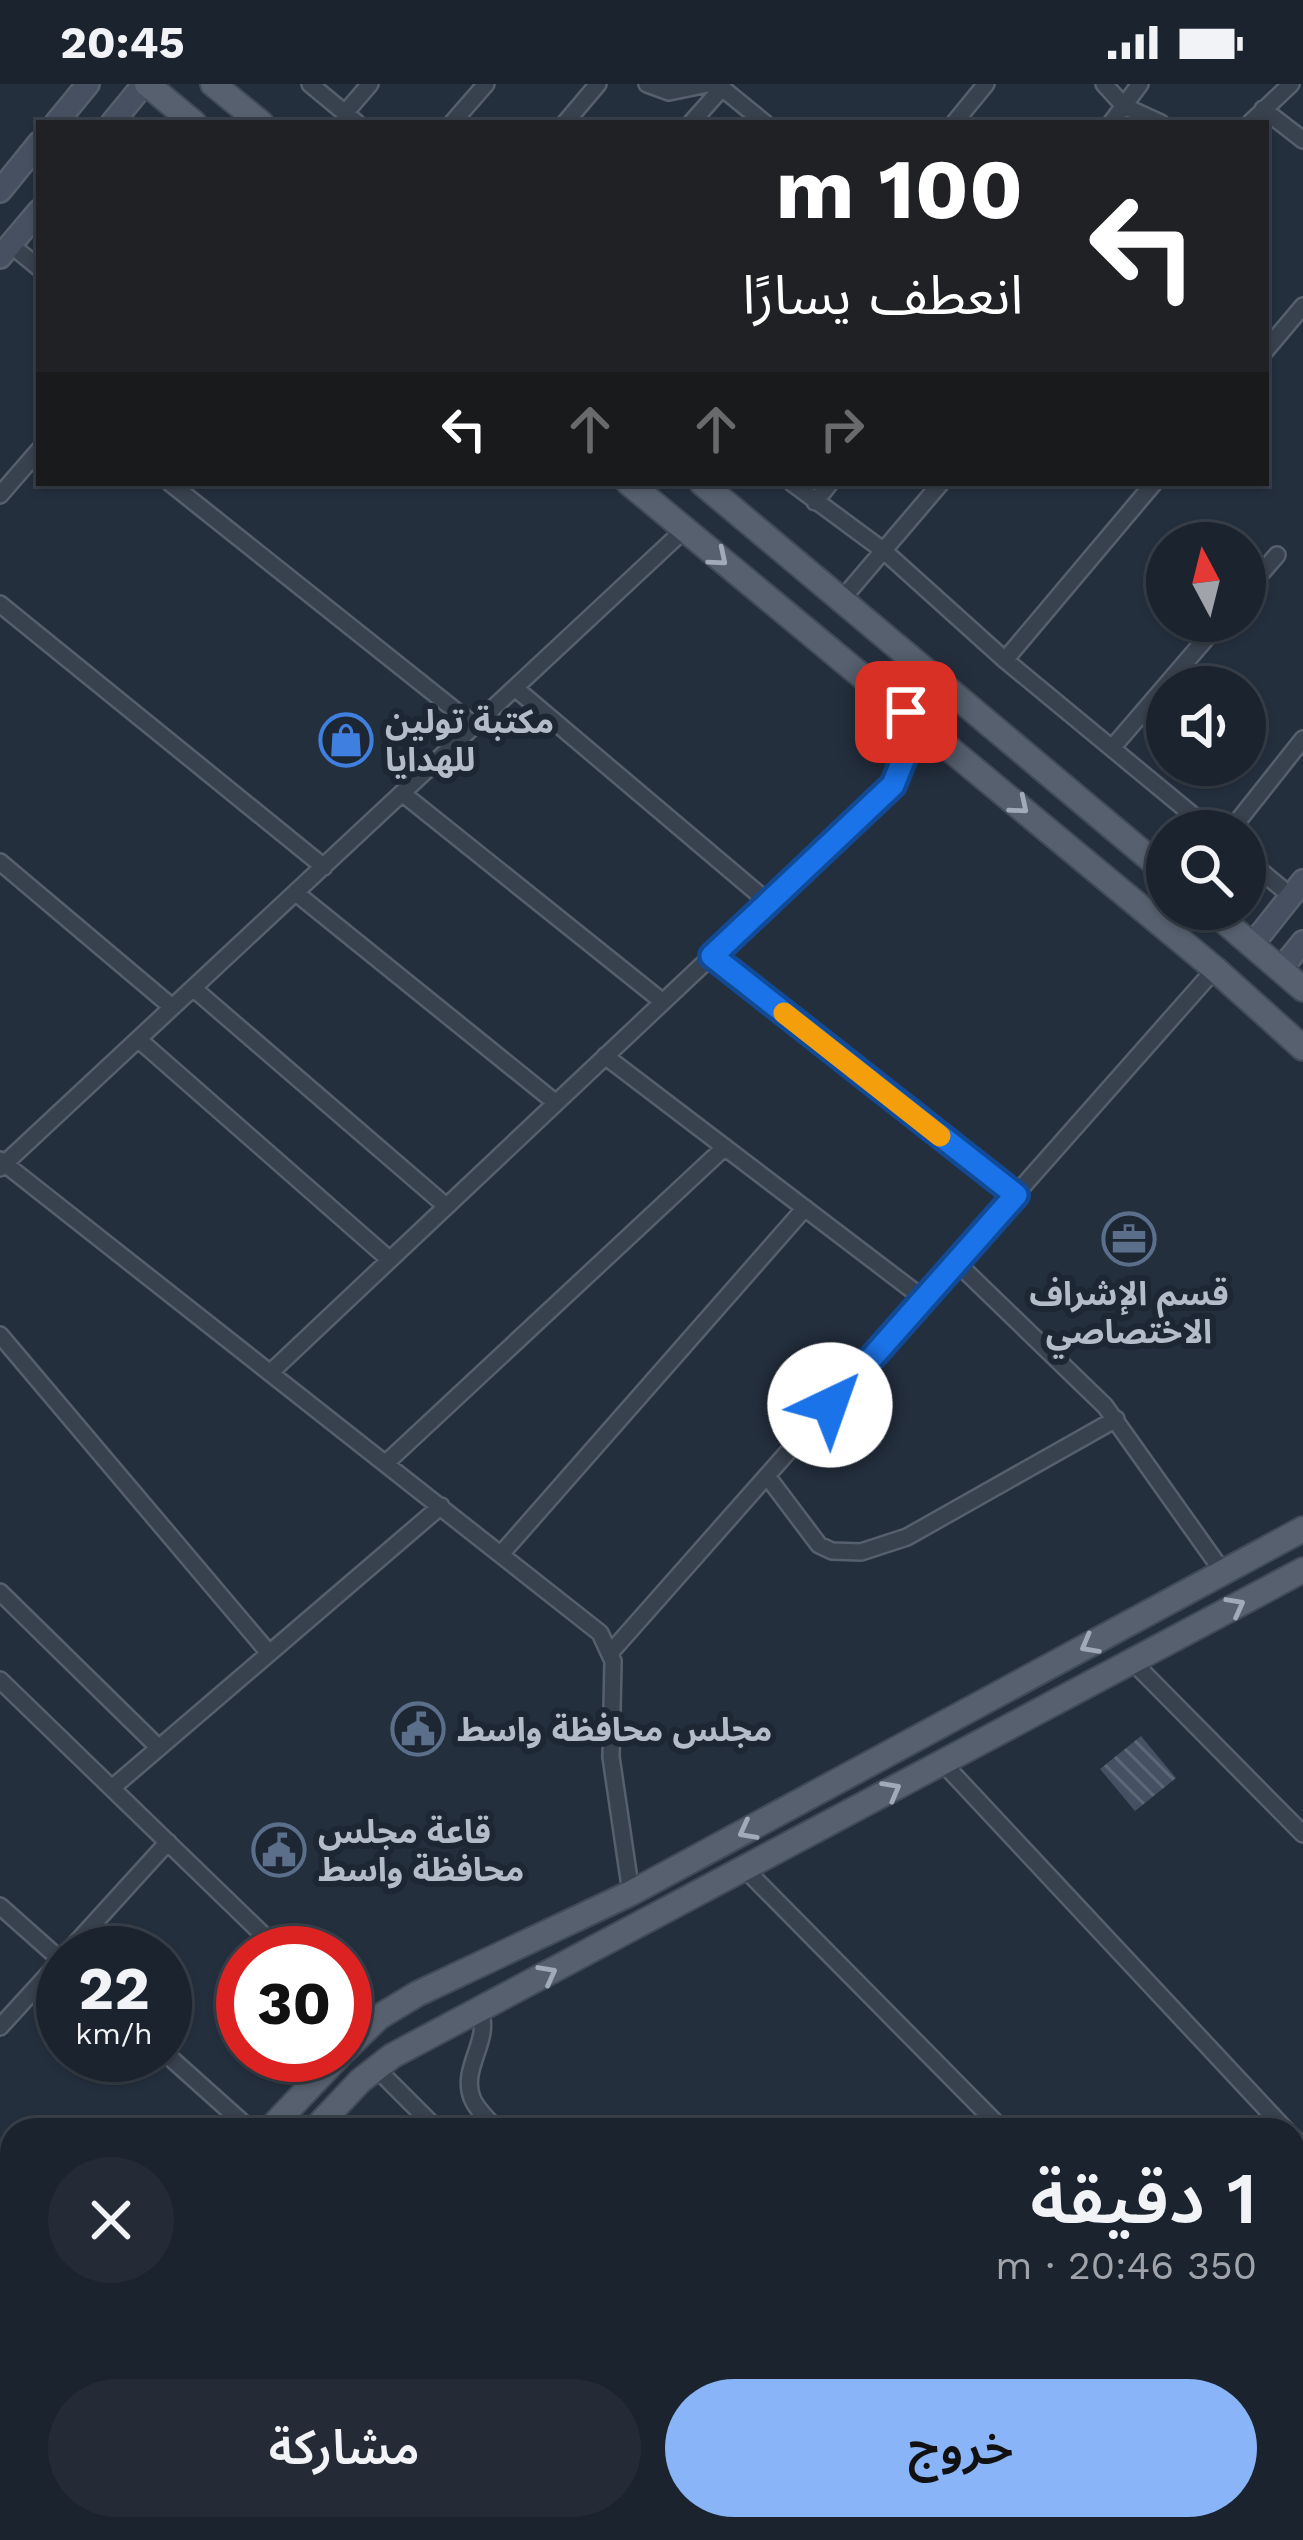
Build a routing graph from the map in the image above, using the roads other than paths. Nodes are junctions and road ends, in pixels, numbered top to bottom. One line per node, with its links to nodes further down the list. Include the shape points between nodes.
1 (88, 84): 17 (main road)
2 (146, 84): 18 (main road); 19 (main road)
3 (213, 84): 20 (main road)
4 (310, 84): 16 (street)
5 (370, 84): 16 (street)
6 (486, 84): 21 (street)
7 (598, 84): 22 (street)
8 (646, 84): 13 (street, via 669,92)
9 (986, 84): 25 (street)
10 (1104, 84): 14 (street)
11 (1140, 84): 14 (street)
12 (1291, 84): 15 (street)
13 (716, 85): 23 (street); 24 (street)
14 (1124, 106): 26 (street); 27 (street)
15 (1262, 110): 28 (street); 29 (street)
16 (351, 118)
17 (58, 120)
18 (115, 120)
19 (190, 120)
20 (257, 120)
21 (455, 120)
22 (568, 120)
23 (693, 120)
24 (761, 120)
25 (956, 120)
26 (1113, 120)
27 (1154, 120)
28 (1253, 120)
29 (1303, 140)
30 (36, 147): 31 (main road)
31 (0, 190)
32 (36, 215): 33 (main road)
33 (5, 251): 34 (street)
34 (36, 266)
35 (1303, 306): 36 (street)
36 (1269, 346)
37 (36, 453): 45 (street)
38 (174, 486): 57 (street)
39 (633, 486): 47 (main road)
40 (706, 486): 51 (main road)
41 (795, 486): 46 (street)
42 (828, 486): 46 (street)
43 (938, 486): 48 (street)
44 (1151, 486): 54 (street)
45 (0, 495)
46 (815, 502): 48 (street)
47 (686, 530): 55 (street); 56 (main road, one-way to 56)
48 (884, 550): 51 (street); 54 (street)
49 (1277, 555): 50 (street)
50 (1266, 568)
51 (843, 598): 63 (main road)
52 (0, 604): 65 (street)
53 (1202, 642): 59 (street)
54 (1005, 660): 59 (street)
55 (515, 688): 57 (street); 69 (street)
56 (906, 712): 69 (street, via 906,753 893,785); 74 (main road, one-way to 74)
57 (475, 725): 60 (street)
58 (1303, 740): 62 (street)
59 (1112, 748): 61 (street)
60 (403, 793): 65 (street); 78 (street)
61 (1187, 810)
62 (1247, 810)
63 (1146, 855)
64 (0, 862): 79 (street)
65 (324, 867): 68 (street)
66 (1266, 871): 67 (street)
67 (1297, 889): 72 (main road)
68 (296, 892): 76 (street); 83 (street)
69 (768, 902): 73 (street)
70 (1234, 930): 72 (main road)
71 (1303, 942): 75 (main road)
72 (1252, 945): 75 (main road)
73 (712, 956): 78 (street); 86 (street)
74 (1216, 969): 81 (main road); 86 (street)
75 (1281, 969): 77 (main road)
76 (193, 988): 79 (street); 87 (street)
77 (1303, 989)
78 (663, 1002): 82 (street)
79 (172, 1007): 80 (street)
80 (138, 1039): 85 (street); 89 (street)
81 (1303, 1048)
82 (605, 1056): 83 (street); 84 (street)
83 (556, 1102): 87 (street)
84 (725, 1148): 88 (street); 95 (street)
85 (2, 1164): 93 (street)
86 (1016, 1195): 90 (street)
87 (446, 1206): 89 (street)
88 (805, 1208): 91 (street); 99 (street)
89 (390, 1260): 93 (street)
90 (956, 1262): 91 (street); 94 (street)
91 (924, 1299): 96 (street)
92 (0, 1334): 104 (street)
93 (271, 1372): 95 (street)
94 (1116, 1419): 96 (street, via 907,1537 861,1552 819,1546); 101 (street)
95 (386, 1463): 97 (street)
96 (767, 1476): 103 (street)
97 (441, 1506): 99 (street); 104 (street)
98 (1303, 1529): 101 (main road)
99 (502, 1553): 103 (street, via 593,1625)
100 (1303, 1570): 105 (main road, one-way to 100)
101 (1223, 1572): 107 (main road, one-way to 107)
102 (0, 1592): 109 (street)
103 (611, 1652): 115 (street, via 611,1757)
104 (269, 1653): 109 (street)
105 (1132, 1661): 108 (main road); 112 (street)
106 (0, 1680): 111 (street)
107 (1011, 1688): 108 (main road); 115 (main road, one-way to 115)
108 (1029, 1716): 110 (main road)
109 (159, 1748): 111 (street)
110 (942, 1762): 114 (main road, one-way to 110); 135 (street)
111 (112, 1788): 113 (street)
112 (1303, 1834)
113 (168, 1842): 117 (street); 118 (street)
114 (746, 1870): 122 (main road, one-way to 114); 134 (street)
115 (632, 1893): 120 (main road)
116 (0, 1906): 119 (street)
117 (92, 1926)
118 (254, 1926)
119 (36, 1936)
120 (434, 1986): 123 (main road); 125 (main road)
121 (36, 1987): 124 (street)
122 (479, 2010): 125 (main road); 133 (street, via 484,2020 469,2086)
123 (372, 2022)
124 (0, 2026)
125 (445, 2028): 126 (main road)
126 (376, 2068): 131 (main road); 132 (street)
127 (192, 2077): 129 (street)
128 (310, 2082): 130 (main road)
129 (238, 2118)
130 (279, 2118)
131 (326, 2118)
132 (425, 2118)
133 (487, 2118)
134 (991, 2118)
135 (1275, 2118)

